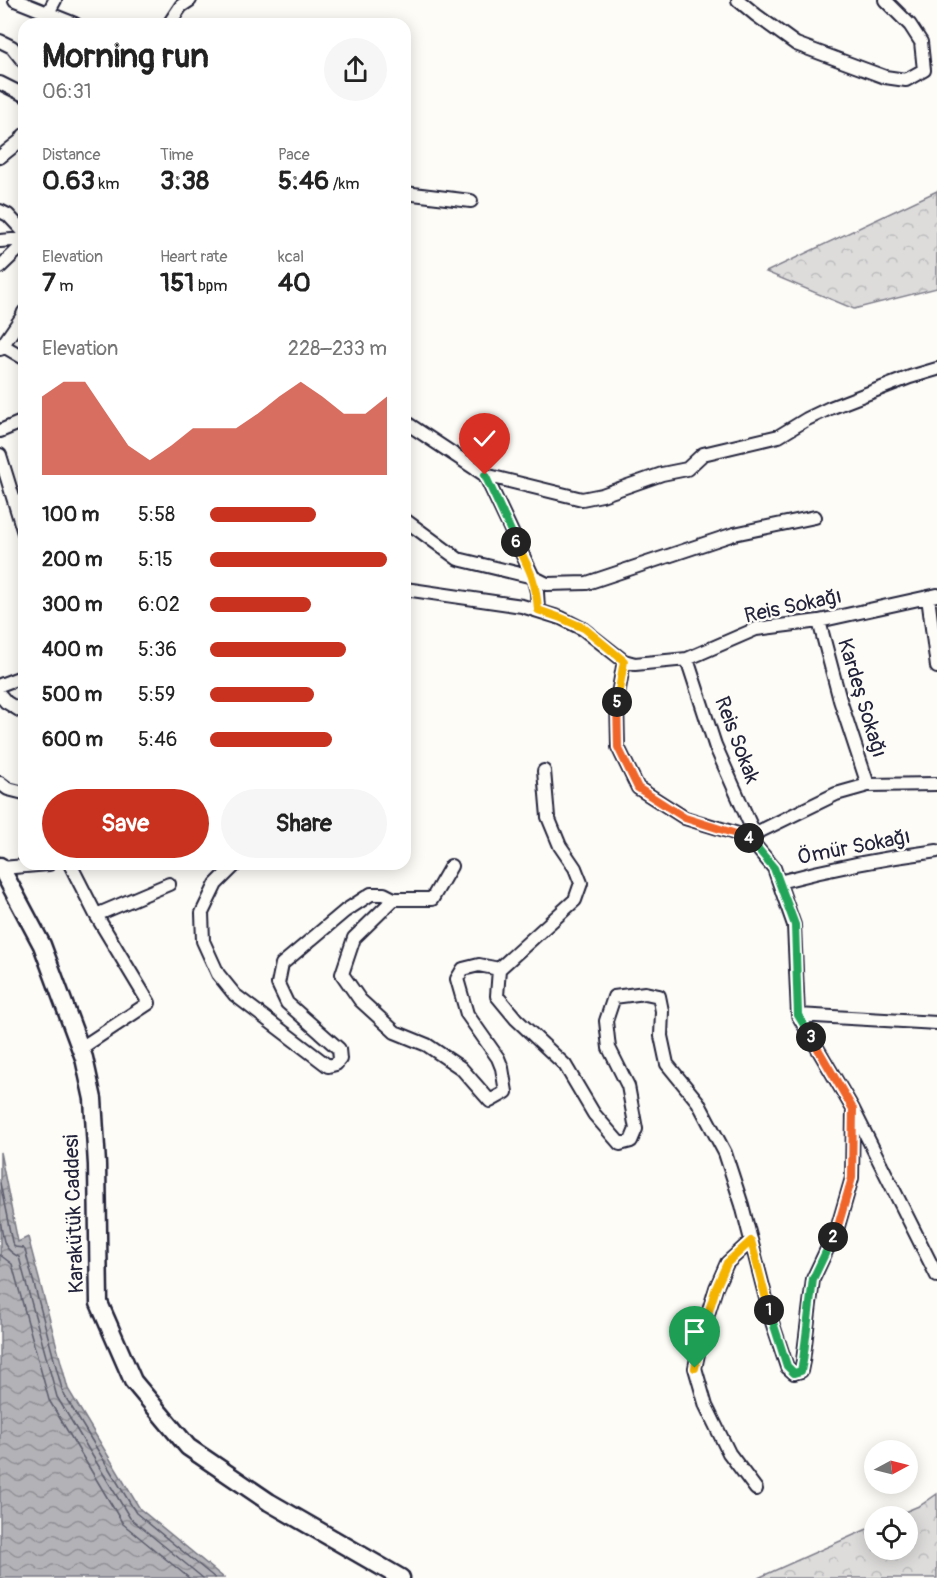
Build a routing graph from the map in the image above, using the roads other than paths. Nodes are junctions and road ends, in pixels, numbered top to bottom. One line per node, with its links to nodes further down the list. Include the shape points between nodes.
1 (15, 0): 6 (street)
2 (55, 0): 6 (street)
3 (738, 0): 4 (street, via 796,44 885,77 906,80 924,70 921,42)
4 (885, 0)
5 (181, 2): 8 (street)
6 (48, 13): 7 (street)
7 (60, 18)
8 (172, 18)
9 (0, 41): 10 (street)
10 (18, 54)
11 (0, 83): 12 (street)
12 (18, 92)
13 (18, 142): 14 (street)
14 (3, 150)
15 (411, 194): 16 (street)
16 (471, 201)
17 (0, 211): 18 (street)
18 (18, 226)
19 (18, 240): 20 (street)
20 (0, 241)
21 (18, 250): 22 (street)
22 (0, 267)
23 (18, 321): 24 (street)
24 (1, 347): 25 (street)
25 (18, 355)
26 (937, 369): 31 (street, via 830,408 779,436 703,454 687,469 602,495 582,499)
27 (18, 424): 29 (street)
28 (411, 426): 31 (street)
29 (0, 431)
30 (0, 455): 32 (street)
31 (485, 475): 35 (street)
32 (18, 514)
33 (815, 517): 35 (street, via 734,534 587,583 547,584)
34 (411, 524): 35 (street, via 458,559)
35 (533, 577): 38 (street)
36 (411, 590): 38 (street)
37 (933, 596): 39 (street, Reis Sokağı); 42 (street)
38 (538, 610): 41 (street, via 584,628)
39 (819, 621): 40 (street, Reis Sokağı, via 756,629); 50 (street, Kardeş Sokağı)
40 (687, 659): 41 (street, Reis Sokağı); 52 (street, Reis Sokak, via 715,745)
41 (624, 661): 52 (street, via 616,700 618,747 638,788 685,818)
42 (937, 667)
43 (18, 678): 44 (street)
44 (0, 685)
45 (0, 695): 46 (street)
46 (18, 709)
47 (544, 771): 63 (street, via 548,817 581,883 575,900)
48 (0, 783): 51 (street)
49 (937, 784): 50 (street)
50 (868, 785): 52 (street, via 836,794)
51 (18, 792)
52 (751, 835): 59 (street, Reis Sokak)
53 (937, 851): 59 (street, Ömür Sokağı)
54 (18, 866): 56 (street)
55 (452, 866): 61 (street, via 432,899)
56 (1, 867): 66 (main road, Karakütük Caddesi, via 42,945)
57 (73, 870): 62 (street)
58 (230, 870): 61 (street, via 216,884 202,913 203,941 218,974 235,995 328,1066 340,1059 339,1049 287,1003 278,984 282,964 371,894)
59 (779, 882): 64 (street, Reis Sokak, via 795,925)
60 (169, 884): 62 (street)
61 (394, 899): 63 (street, via 354,938 342,974 360,999 394,1032 427,1045 461,1068 490,1101 506,1092 502,1068 467,1014 457,979 463,969 479,965)
62 (96, 915): 66 (street, via 149,1004)
63 (499, 969): 68 (street, via 497,996 565,1065 594,1114 620,1144 631,1141 636,1129 628,1086 609,1048 606,1021 614,997 645,993 659,996 667,1064 698,1102 725,1153)
64 (798, 1015): 65 (street); 67 (street)
65 (937, 1023)
66 (81, 1048): 71 (main road, Karakütük Caddesi, via 93,1099 99,1303 133,1381 188,1447 269,1502)
67 (853, 1109): 68 (street, via 852,1178 838,1226 813,1279 801,1371 794,1373 787,1366); 69 (street)
68 (751, 1241): 70 (street, via 723,1271 695,1368 706,1406 729,1454)
69 (937, 1276)
70 (756, 1489)
71 (401, 1578)

